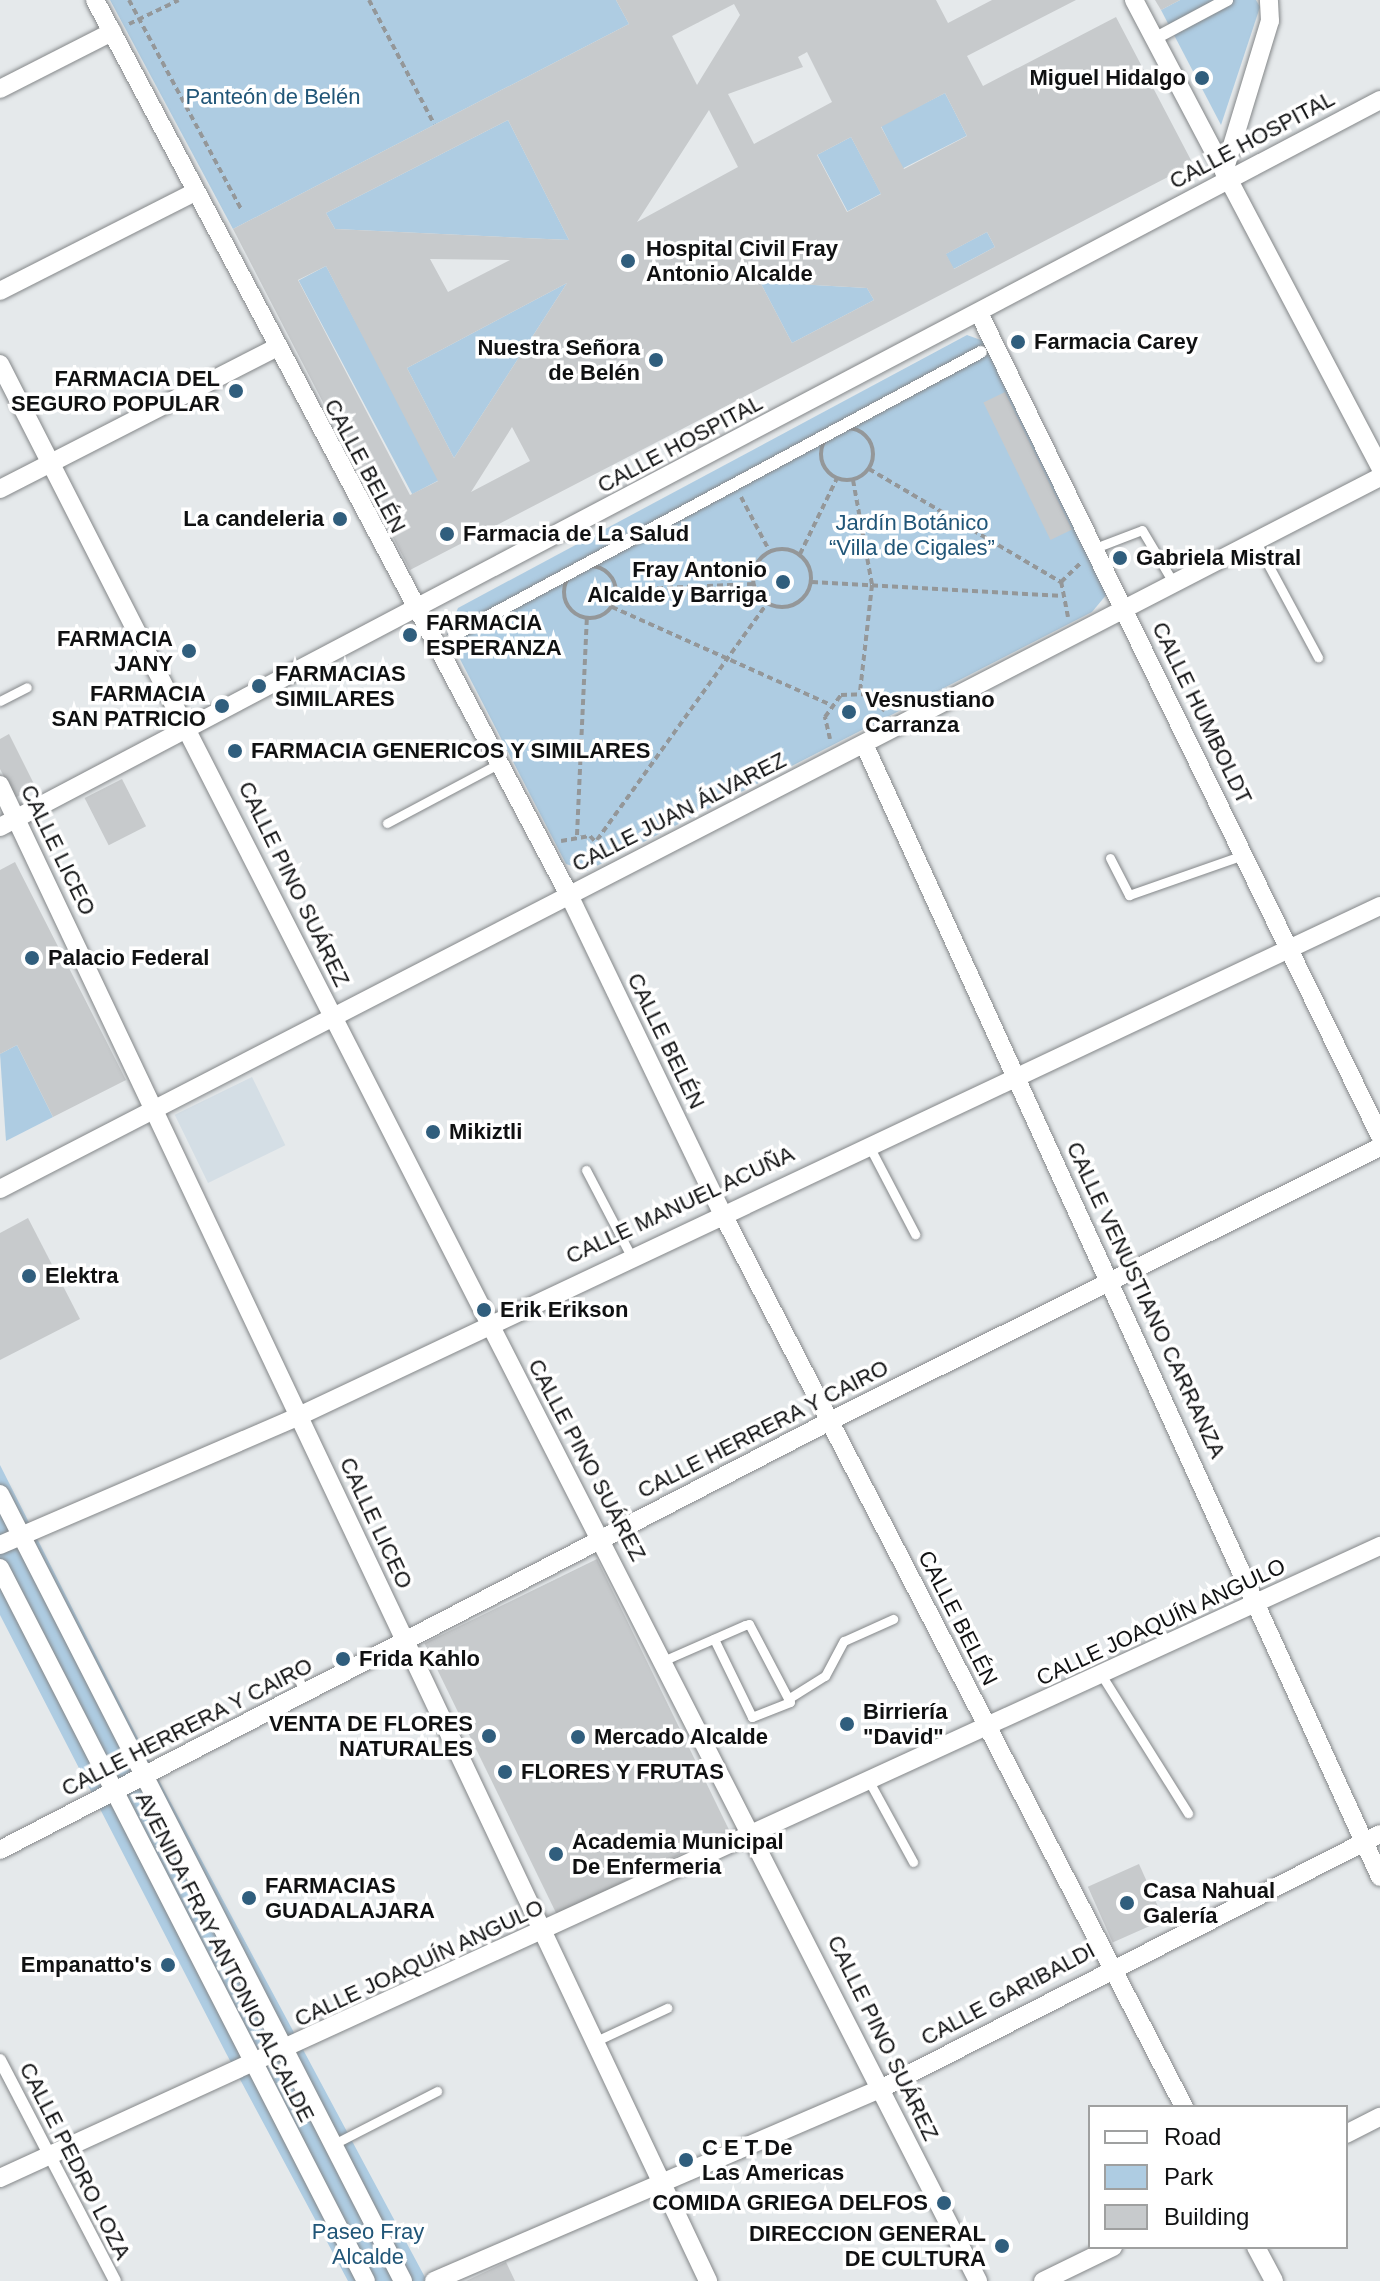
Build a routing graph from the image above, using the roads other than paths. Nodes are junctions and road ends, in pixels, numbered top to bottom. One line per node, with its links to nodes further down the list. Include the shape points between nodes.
1 (95, 0): 5 (street, CALLE BELÉN)
2 (1134, 0): 6 (street)
3 (1227, 0): 6 (street)
4 (1269, 0): 9 (street, via 1270,21)
5 (112, 32): 7 (street); 10 (street, CALLE BELÉN)
6 (1154, 39): 9 (street)
7 (0, 89)
8 (1380, 100): 9 (street, CALLE HOSPITAL)
9 (1226, 176): 12 (street, CALLE HOSPITAL); 17 (street)
10 (195, 192): 11 (street); 13 (street, CALLE BELÉN)
11 (0, 291)
12 (979, 313): 21 (street, CALLE HUMBOLDT); 24 (street, CALLE HOSPITAL)
13 (275, 348): 16 (street); 24 (street, CALLE BELÉN)
14 (981, 352): 25 (street)
15 (0, 364): 16 (street, CALLE PINO SUÁREZ)
16 (52, 462): 19 (street); 29 (street, CALLE PINO SUÁREZ)
17 (1380, 467)
18 (1380, 477): 20 (street, CALLE JUAN ÁLVAREZ)
19 (0, 489)
20 (1256, 542): 22 (street, CALLE JUAN ÁLVAREZ); 26 (lane)
21 (1090, 554): 22 (lane, via 1142,530); 23 (street, CALLE HUMBOLDT)
22 (1174, 584): 23 (street, CALLE JUAN ÁLVAREZ)
23 (1125, 609): 30 (street, CALLE JUAN ÁLVAREZ); 35 (street, CALLE HUMBOLDT)
24 (417, 612): 29 (street, CALLE HOSPITAL); 31 (street, CALLE BELÉN)
25 (454, 635)
26 (1318, 657)
27 (27, 687): 28 (lane)
28 (0, 701)
29 (191, 726): 33 (street, CALLE HOSPITAL); 40 (street, CALLE PINO SUÁREZ)
30 (864, 744): 37 (street, CALLE JUAN ÁLVAREZ); 41 (street, CALLE VENUSTIANO CARRANZA)
31 (498, 764): 34 (lane); 37 (street, CALLE BELÉN)
32 (0, 785): 33 (street, CALLE LICEO)
33 (8, 822): 42 (street, CALLE LICEO)
34 (387, 823)
35 (1243, 855): 36 (lane, via 1129,895); 39 (street, CALLE HUMBOLDT)
36 (1110, 858)
37 (569, 895): 40 (street, CALLE JUAN ÁLVAREZ); 48 (street, CALLE BELÉN)
38 (1380, 906): 39 (street, CALLE MANUEL ACUÑA)
39 (1289, 949): 41 (street, CALLE MANUEL ACUÑA); 43 (street, CALLE HUMBOLDT)
40 (330, 1015): 42 (street, CALLE JUAN ÁLVAREZ); 52 (street, CALLE PINO SUÁREZ)
41 (1018, 1076): 44 (street, CALLE MANUEL ACUÑA); 51 (street, CALLE VENUSTIANO CARRANZA)
42 (154, 1103): 47 (street, CALLE JUAN ÁLVAREZ); 53 (street, CALLE LICEO)
43 (1380, 1136)
44 (868, 1144): 48 (street, CALLE MANUEL ACUÑA); 49 (lane)
45 (1380, 1147): 51 (street, CALLE HERRERA Y CAIRO)
46 (586, 1170): 50 (lane)
47 (0, 1189)
48 (721, 1211): 50 (street, CALLE MANUEL ACUÑA); 54 (street, CALLE BELÉN)
49 (915, 1234)
50 (630, 1254): 52 (street, CALLE MANUEL ACUÑA)
51 (1110, 1281): 54 (street, CALLE HERRERA Y CAIRO); 61 (street, CALLE VENUSTIANO CARRANZA)
52 (487, 1323): 53 (street, CALLE MANUEL ACUÑA); 57 (street, CALLE PINO SUÁREZ)
53 (299, 1416): 56 (street, CALLE MANUEL ACUÑA); 64 (street, CALLE LICEO)
54 (830, 1421): 57 (street, CALLE HERRERA Y CAIRO); 70 (street, CALLE BELÉN)
55 (0, 1494): 56 (street, AVENIDA FRAY ANTONIO ALCALDE)
56 (21, 1536): 58 (street, CALLE MANUEL ACUÑA); 71 (street, AVENIDA FRAY ANTONIO ALCALDE)
57 (603, 1539): 64 (street, CALLE HERRERA Y CAIRO); 65 (street, CALLE PINO SUÁREZ)
58 (0, 1545)
59 (1380, 1546): 61 (street, CALLE JOAQUÍN ANGULO)
60 (0, 1568): 73 (street, AVENIDA FRAY ANTONIO ALCALDE)
61 (1259, 1602): 67 (street, CALLE JOAQUÍN ANGULO); 76 (street, CALLE VENUSTIANO CARRANZA)
62 (893, 1619): 69 (lane, via 844,1641 825,1676)
63 (714, 1639): 65 (lane); 69 (lane, via 754,1625); 69 (lane, via 752,1717 786,1707)
64 (406, 1641): 68 (street, CALLE HERRERA Y CAIRO); 80 (street, CALLE LICEO)
65 (665, 1660): 75 (street, CALLE PINO SUÁREZ)
66 (296, 1673): 68 (lane)
67 (1102, 1676): 70 (street, CALLE JOAQUÍN ANGULO); 74 (lane)
68 (305, 1694): 71 (street, CALLE HERRERA Y CAIRO)
69 (791, 1697)
70 (989, 1729): 72 (street, CALLE JOAQUÍN ANGULO); 81 (street, CALLE BELÉN)
71 (140, 1780): 73 (street, CALLE HERRERA Y CAIRO); 84 (street, AVENIDA FRAY ANTONIO ALCALDE)
72 (870, 1783): 75 (street, CALLE JOAQUÍN ANGULO); 78 (lane)
73 (114, 1793): 77 (street, CALLE HERRERA Y CAIRO); 86 (street, AVENIDA FRAY ANTONIO ALCALDE)
74 (1188, 1813)
75 (755, 1835): 80 (street, CALLE JOAQUÍN ANGULO); 87 (street, CALLE PINO SUÁREZ)
76 (1372, 1837): 79 (street, CALLE VENUSTIANO CARRANZA); 81 (street, CALLE GARIBALDI)
77 (0, 1850)
78 (913, 1862)
79 (1380, 1877)
80 (544, 1931): 83 (street, CALLE LICEO); 84 (street, CALLE JOAQUÍN ANGULO)
81 (1111, 1966): 87 (street, CALLE GARIBALDI); 89 (street, CALLE BELÉN)
82 (667, 2008): 83 (lane)
83 (594, 2042): 95 (street, CALLE LICEO)
84 (287, 2052): 86 (street, CALLE JOAQUÍN ANGULO); 92 (street, AVENIDA FRAY ANTONIO ALCALDE)
85 (0, 2060): 93 (street, CALLE PEDRO LOZA)
86 (253, 2067): 93 (street, CALLE JOAQUÍN ANGULO); 99 (street, AVENIDA FRAY ANTONIO ALCALDE)
87 (880, 2089): 95 (street, CALLE GARIBALDI); 103 (street, CALLE PINO SUÁREZ)
88 (437, 2091): 92 (lane)
89 (1183, 2105)
90 (1380, 2117): 91 (street)
91 (1348, 2133)
92 (334, 2144): 100 (street, AVENIDA FRAY ANTONIO ALCALDE)
93 (49, 2156): 94 (street, CALLE JOAQUÍN ANGULO); 98 (street, CALLE PEDRO LOZA)
94 (0, 2178)
95 (658, 2184): 101 (street, CALLE GARIBALDI); 102 (street, CALLE LICEO)
96 (1109, 2249): 104 (street)
97 (1257, 2249): 105 (street)
98 (115, 2281)
99 (366, 2281)
100 (403, 2281)
101 (434, 2281)
102 (708, 2281)
103 (978, 2281)
104 (1043, 2281)
105 (1274, 2281)

